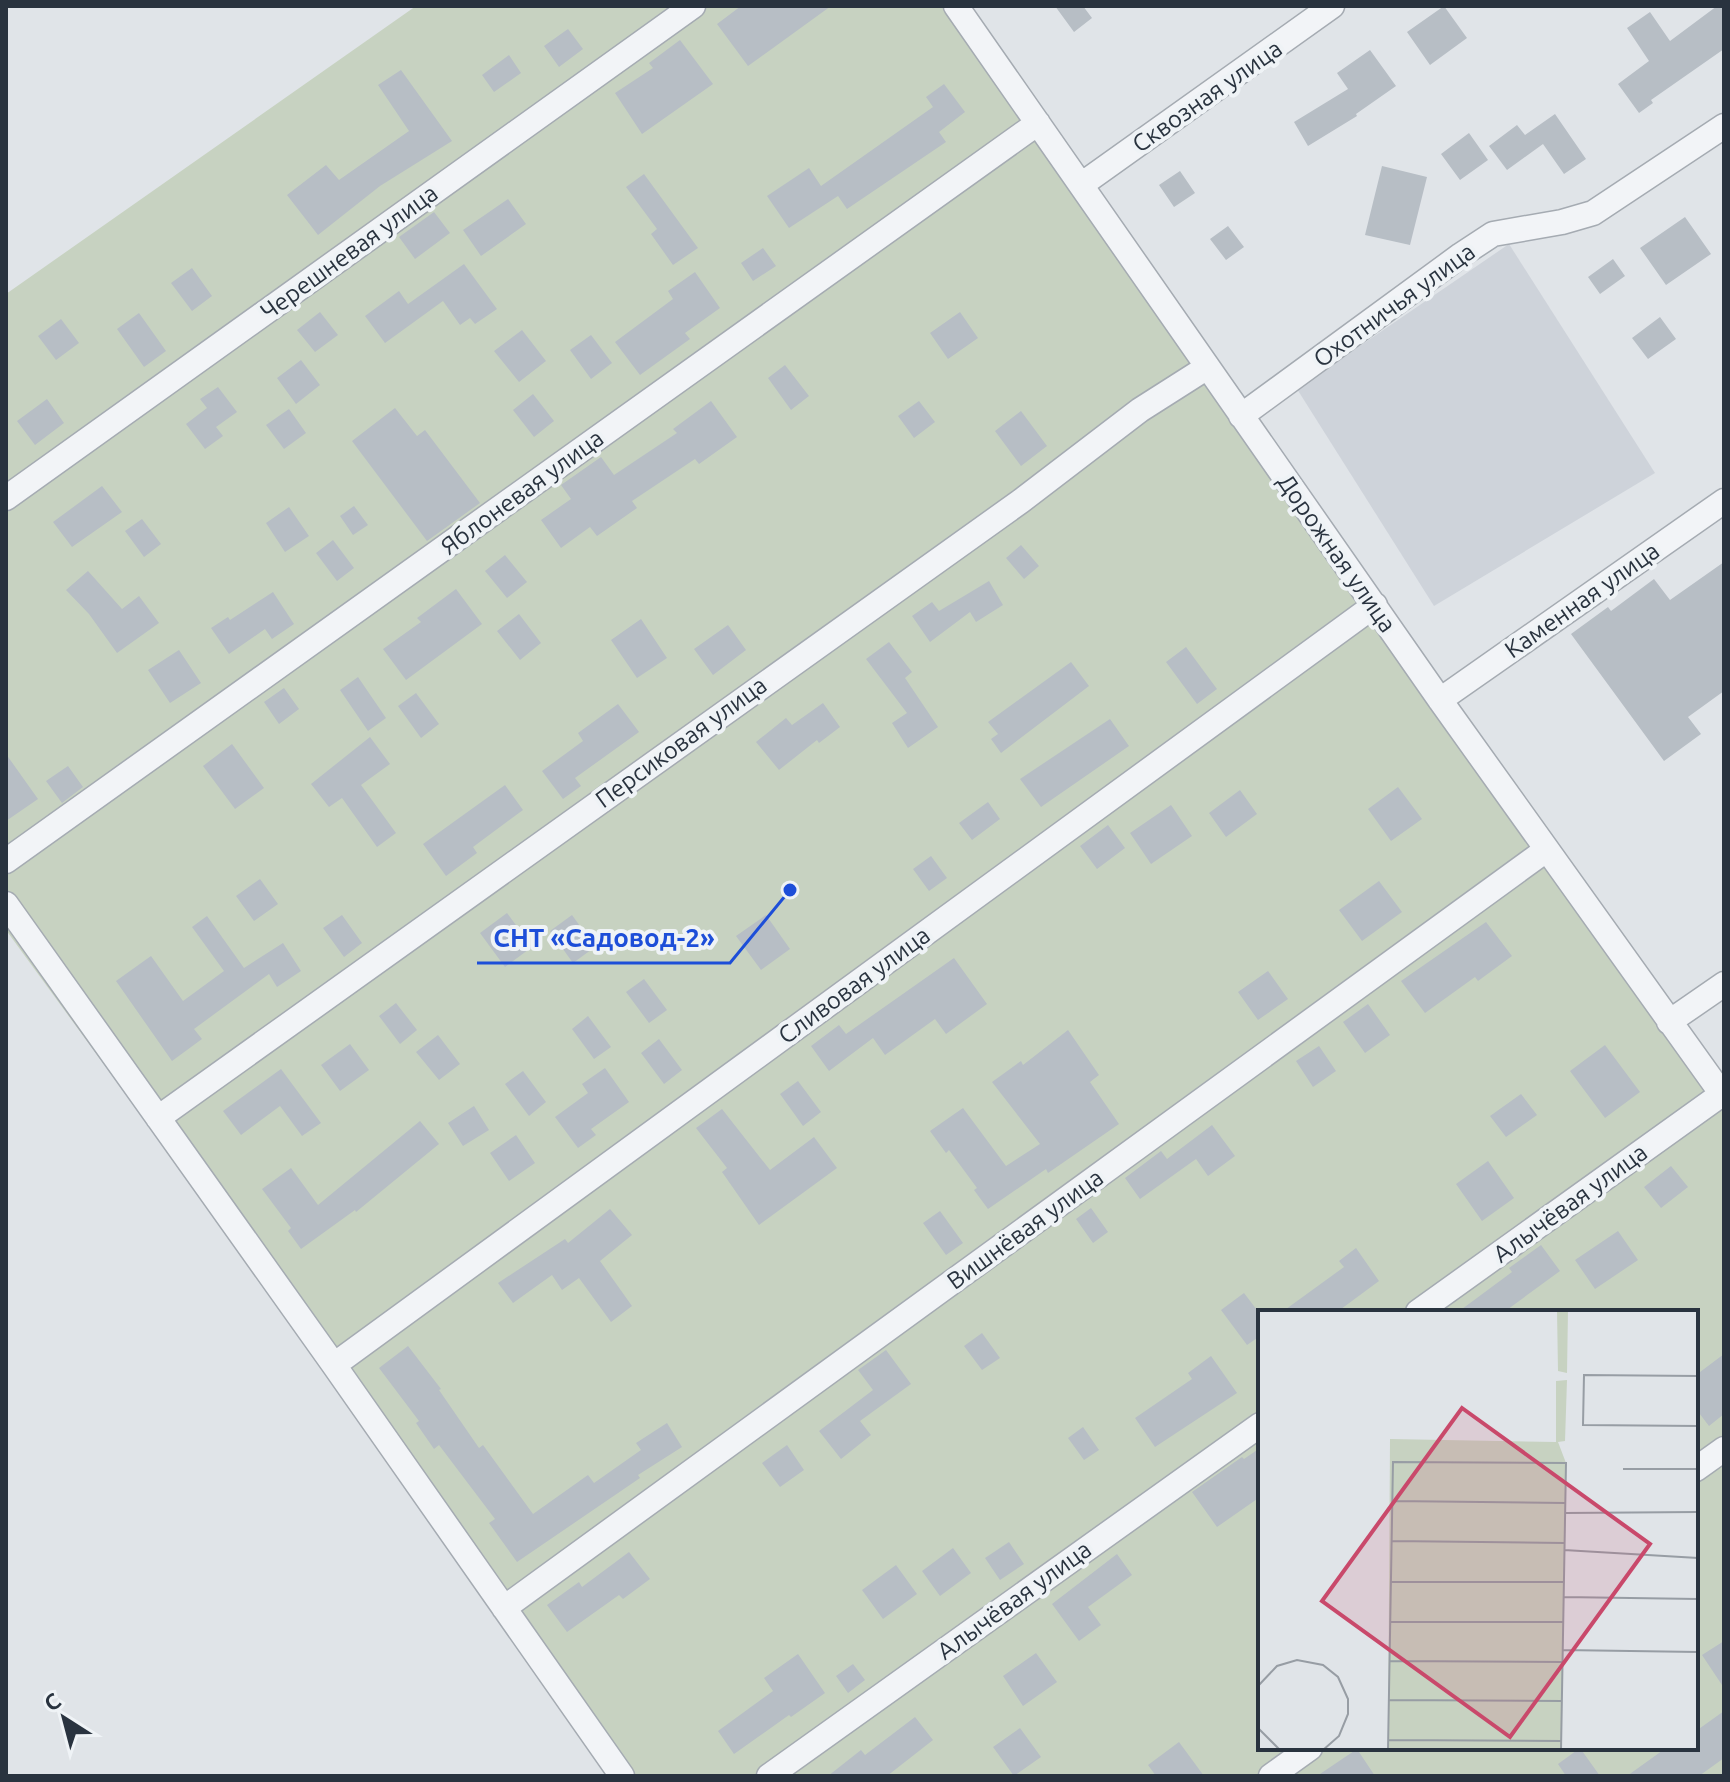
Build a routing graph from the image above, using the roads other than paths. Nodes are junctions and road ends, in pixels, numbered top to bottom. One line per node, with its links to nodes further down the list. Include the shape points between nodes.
1 (693, 6): 9 (street, Черешневая улица)
2 (956, 6): 4 (street, Дорожная улица)
3 (1332, 6): 6 (street, Сквозная улица)
4 (1038, 123): 6 (street, Дорожная улица); 14 (street, Яблоневая улица)
5 (1724, 126): 8 (street, Охотничья улица, via 1593,213 1493,234)
6 (1081, 185): 7 (street, Дорожная улица)
7 (1206, 368): 8 (street, Дорожная улица); 19 (street, Персиковая улица, via 1140,410 1021,501)
8 (1241, 416): 11 (street, Дорожная улица)
9 (6, 498)
10 (1724, 501): 12 (street, Каменная улица)
11 (1375, 605): 12 (street, Дорожная улица); 21 (street, Сливовая улица)
12 (1440, 700): 13 (street, Дорожная улица)
13 (1546, 850): 17 (street, Дорожная улица); 25 (street, Вишнёвая улица)
14 (6, 861)
15 (6, 904): 19 (street)
16 (1724, 984): 17 (street)
17 (1669, 1022): 18 (street, Дорожная улица)
18 (1723, 1096): 20 (street, Алычёвая улица)
19 (158, 1118): 21 (street)
20 (1421, 1310)
21 (334, 1365): 25 (street)
22 (1258, 1426): 28 (street, Алычёвая улица)
23 (1724, 1449): 24 (street)
24 (1698, 1468)
25 (504, 1608): 27 (street)
26 (1307, 1750): 29 (street)
27 (622, 1776)
28 (769, 1776)
29 (1271, 1776)

